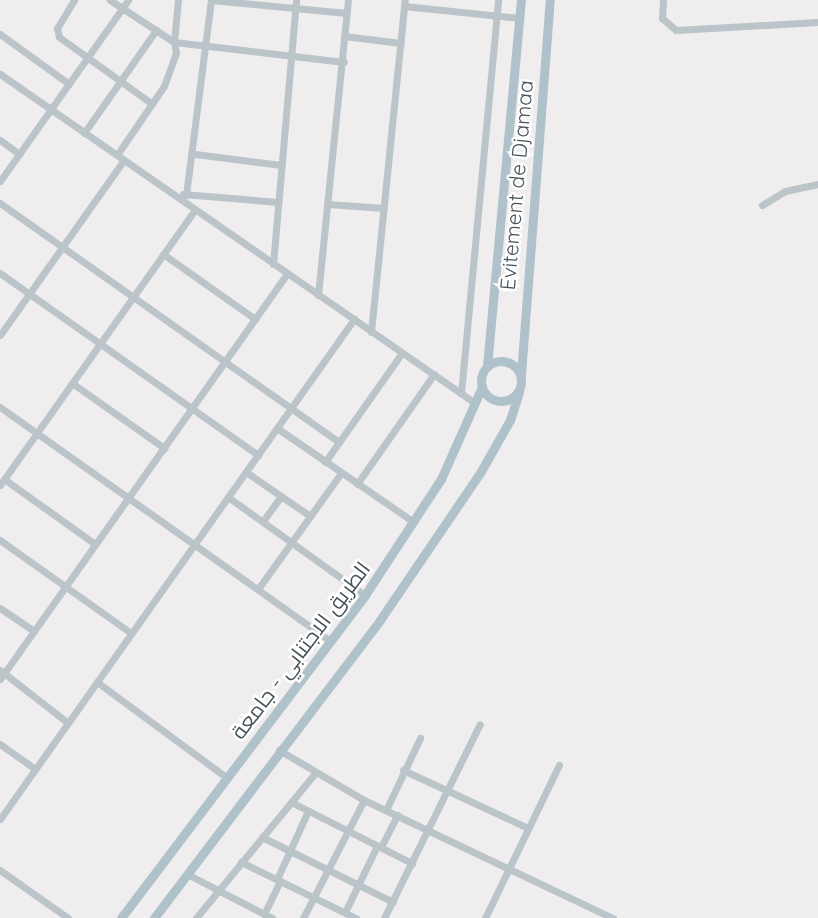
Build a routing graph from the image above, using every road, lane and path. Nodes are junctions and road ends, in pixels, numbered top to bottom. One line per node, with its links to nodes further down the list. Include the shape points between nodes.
1 (74, 0): 25 (street, via 57,33)
2 (110, 0): 13 (street)
3 (128, 0): 13 (street)
4 (178, 0): 21 (street)
5 (211, 0): 12 (street); 23 (street)
6 (348, 0): 14 (street)
7 (498, 0): 15 (street)
8 (521, 0): 16 (main road, Evitement de Djamaa)
9 (550, 0): 65 (main road, Evitement de Djamaa)
10 (663, 0): 17 (street, via 662,18 676,30)
11 (405, 3): 15 (street); 22 (street)
12 (295, 4): 14 (street); 24 (street)
13 (123, 8): 18 (street); 25 (street)
14 (346, 13): 20 (street)
15 (497, 15): 16 (street); 69 (street)
16 (520, 19): 63 (main road, Evitement de Djamaa)
17 (818, 22)
18 (156, 30): 21 (street); 28 (street)
19 (0, 34): 29 (street)
20 (344, 36): 22 (street); 26 (street)
21 (174, 42): 23 (street); 30 (street, via 172,69)
22 (401, 43): 46 (street)
23 (207, 45): 24 (street); 35 (street)
24 (290, 55): 26 (street); 37 (street)
25 (88, 58): 28 (street); 29 (street)
26 (344, 62): 44 (street)
27 (0, 75): 31 (street)
28 (121, 80): 30 (street); 32 (street)
29 (69, 84): 31 (street)
30 (151, 103): 36 (street)
31 (51, 110): 32 (street); 34 (street)
32 (85, 133): 36 (street)
33 (0, 140): 34 (street)
34 (19, 154): 38 (street)
35 (195, 154): 37 (street); 41 (street)
36 (120, 158): 40 (street); 48 (street)
37 (281, 165): 43 (street)
38 (0, 181)
39 (818, 184): 45 (street, via 785,191)
40 (172, 193): 41 (street); 47 (street)
41 (186, 195): 43 (street)
42 (0, 202): 48 (street)
43 (278, 202): 50 (street)
44 (328, 204): 46 (street); 54 (street)
45 (762, 205)
46 (384, 208): 58 (street)
47 (195, 210): 49 (street); 50 (street)
48 (63, 247): 53 (street); 55 (street)
49 (163, 254): 55 (street); 56 (street)
50 (273, 264): 52 (street)
51 (0, 273): 53 (street)
52 (287, 274): 54 (street); 56 (street)
53 (29, 294): 59 (street); 60 (street)
54 (318, 295): 57 (street)
55 (133, 297): 60 (street); 62 (street)
56 (255, 319): 62 (street)
57 (354, 320): 58 (street); 72 (street)
58 (371, 332): 61 (street)
59 (0, 335)
60 (100, 344): 66 (street); 73 (street)
61 (402, 353): 64 (street); 76 (street)
62 (225, 361): 72 (street); 73 (street)
63 (487, 366): 65 (main road, via 502,360); 67 (main road)
64 (435, 374): 69 (street); 83 (street)
65 (521, 374): 68 (main road)
66 (72, 383): 75 (street); 77 (street)
67 (482, 387): 68 (main road, via 499,401); 70 (main road, الطريق الاجتنابي - جامعة)
68 (519, 392): 107 (main road, الطريق الاجتنابي - جامعة, via 510,420 466,494 361,646)
69 (461, 393): 70 (street)
70 (475, 403): 89 (main road, الطريق الاجتنابي - جامعة, via 453,457)
71 (0, 407): 75 (street)
72 (291, 408): 74 (street); 76 (street)
73 (191, 409): 77 (street); 78 (street)
74 (277, 428): 78 (street); 79 (street)
75 (37, 433): 82 (street); 86 (street)
76 (339, 442): 79 (street)
77 (164, 448): 86 (street)
78 (258, 455): 80 (street)
79 (325, 462): 81 (street)
80 (246, 472): 84 (street); 85 (street)
81 (341, 473): 83 (street); 87 (street)
82 (2, 482): 92 (street)
83 (357, 484): 89 (street)
84 (281, 496): 87 (street); 88 (street)
85 (228, 497): 88 (street); 93 (street)
86 (128, 498): 92 (street); 93 (street)
87 (310, 516): 91 (street)
88 (263, 521): 91 (street)
89 (414, 522): 96 (main road, الطريق الاجتنابي - جامعة)
90 (0, 541): 94 (street)
91 (292, 541): 95 (street); 96 (street)
92 (96, 544): 94 (street)
93 (194, 544): 95 (street); 99 (street)
94 (65, 587): 98 (street); 99 (street)
95 (258, 589): 100 (street)
96 (365, 595): 100 (main road, الطريق الاجتنابي - جامعة)
97 (0, 608): 98 (street)
98 (34, 631): 101 (street)
99 (131, 633): 102 (street)
100 (331, 641): 112 (main road, الطريق الاجتنابي - جامعة)
101 (1, 674): 103 (street)
102 (97, 682): 103 (street); 112 (street)
103 (68, 723): 109 (street)
104 (480, 724): 113 (street)
105 (420, 738): 110 (street)
106 (0, 744): 109 (street)
107 (279, 750): 111 (street); 131 (main road, الطريق الاجتنابي - جامعة)
108 (559, 765): 120 (street)
109 (35, 769): 119 (street)
110 (403, 770): 113 (street); 116 (street)
111 (316, 772): 114 (street); 115 (street)
112 (227, 778): 140 (main road, الطريق الاجتنابي - جامعة)
113 (448, 791): 120 (street); 121 (street)
114 (364, 800): 116 (street); 122 (street)
115 (291, 802): 117 (street); 123 (street)
116 (386, 810): 118 (street)
117 (308, 811): 122 (street); 125 (street)
118 (397, 815): 121 (street); 124 (street)
119 (0, 818)
120 (528, 828): 128 (street)
121 (430, 829): 127 (street); 128 (street)
122 (348, 831): 124 (street); 129 (street)
123 (262, 837): 125 (street); 126 (street)
124 (379, 846): 127 (street); 133 (street)
125 (290, 851): 129 (street); 132 (street)
126 (241, 862): 132 (street); 134 (street)
127 (412, 863): 136 (street)
128 (509, 865): 145 (street); 146 (street)
129 (328, 869): 133 (street); 135 (street)
130 (0, 870): 139 (street)
131 (187, 874): 134 (street); 141 (main road, الطريق الاجتنابي - جامعة)
132 (279, 880): 135 (street); 137 (street)
133 (358, 884): 136 (street); 138 (street)
134 (215, 892): 137 (street); 142 (street)
135 (314, 897): 138 (street); 143 (street)
136 (393, 902): 144 (street)
137 (268, 916)
138 (349, 916)
139 (68, 918)
140 (121, 918)
141 (154, 918)
142 (196, 918)
143 (303, 918)
144 (384, 918)
145 (485, 918)
146 (613, 918)

